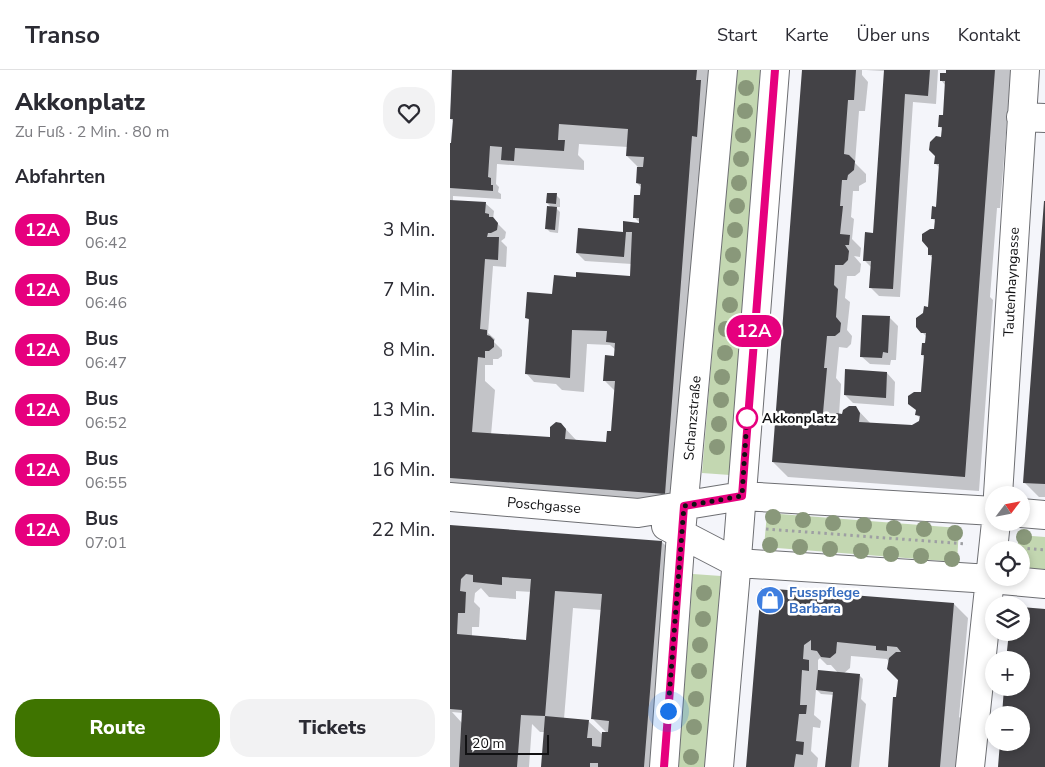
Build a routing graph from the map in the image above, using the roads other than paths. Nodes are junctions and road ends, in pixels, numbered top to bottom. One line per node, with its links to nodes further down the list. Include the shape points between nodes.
1 (723, 70): 8 (street, Schanzstraße)
2 (775, 70): 6 (street)
3 (1025, 70): 4 (street, Tautenhayngasse)
4 (1033, 117): 5 (street, Tautenhayngasse)
5 (999, 486)
6 (742, 496): 8 (street); 9 (street); 14 (street)
7 (450, 497): 10 (street, Poschgasse)
8 (684, 506): 10 (street); 13 (street, Schanzstraße)
9 (985, 510)
10 (638, 513): 13 (street)
11 (1030, 514): 12 (street)
12 (1045, 515)
13 (682, 533): 14 (street); 19 (street, Schanzstraße)
14 (736, 563): 15 (street); 20 (street)
15 (985, 579)
16 (1030, 583): 17 (street)
17 (1045, 584)
18 (989, 586): 21 (street)
19 (664, 767)
20 (719, 767)
21 (970, 767)

